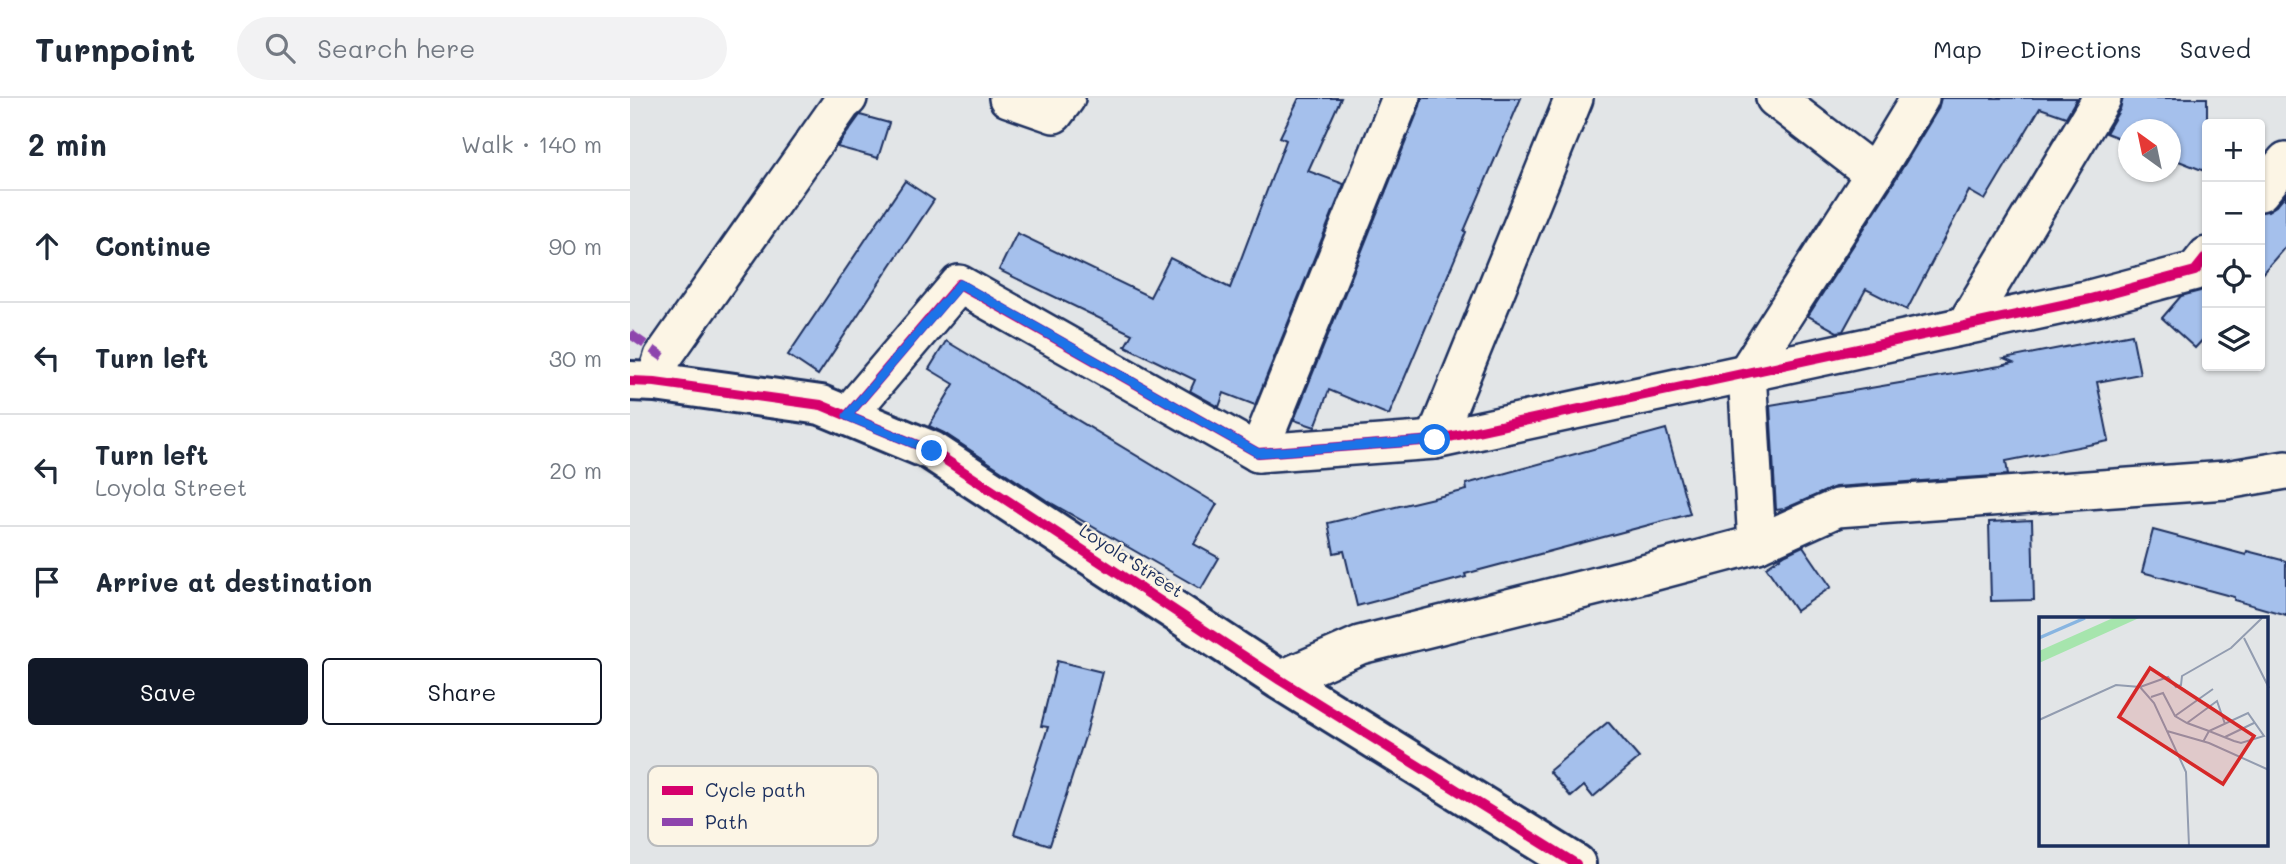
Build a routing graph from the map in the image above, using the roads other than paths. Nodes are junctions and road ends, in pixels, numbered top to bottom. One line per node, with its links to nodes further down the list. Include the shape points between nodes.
1 (848, 98): 15 (street)
2 (1008, 98): 3 (street, via 1054,114)
3 (1066, 98)
4 (1401, 98): 18 (street)
5 (1574, 98): 17 (street)
6 (1775, 98): 10 (street)
7 (1920, 98): 10 (street)
8 (2102, 98): 13 (street)
9 (2286, 160): 11 (street)
10 (1874, 174): 14 (street)
11 (2265, 186)
12 (2202, 262): 13 (street, via 2195,271)
13 (1965, 326): 14 (street)
14 (1747, 372): 17 (street); 20 (street)
15 (643, 382): 16 (street, Loyola Street, via 821,405)
16 (847, 416): 18 (street, via 960,284); 21 (street, Loyola Street, via 932,451)
17 (1435, 440): 18 (street)
18 (1258, 453)
19 (2286, 470): 20 (street, via 2226,480 1837,508)
20 (1757, 544): 21 (street, via 1360,645)
21 (1280, 680): 22 (street, Loyola Street)
22 (1576, 864)

